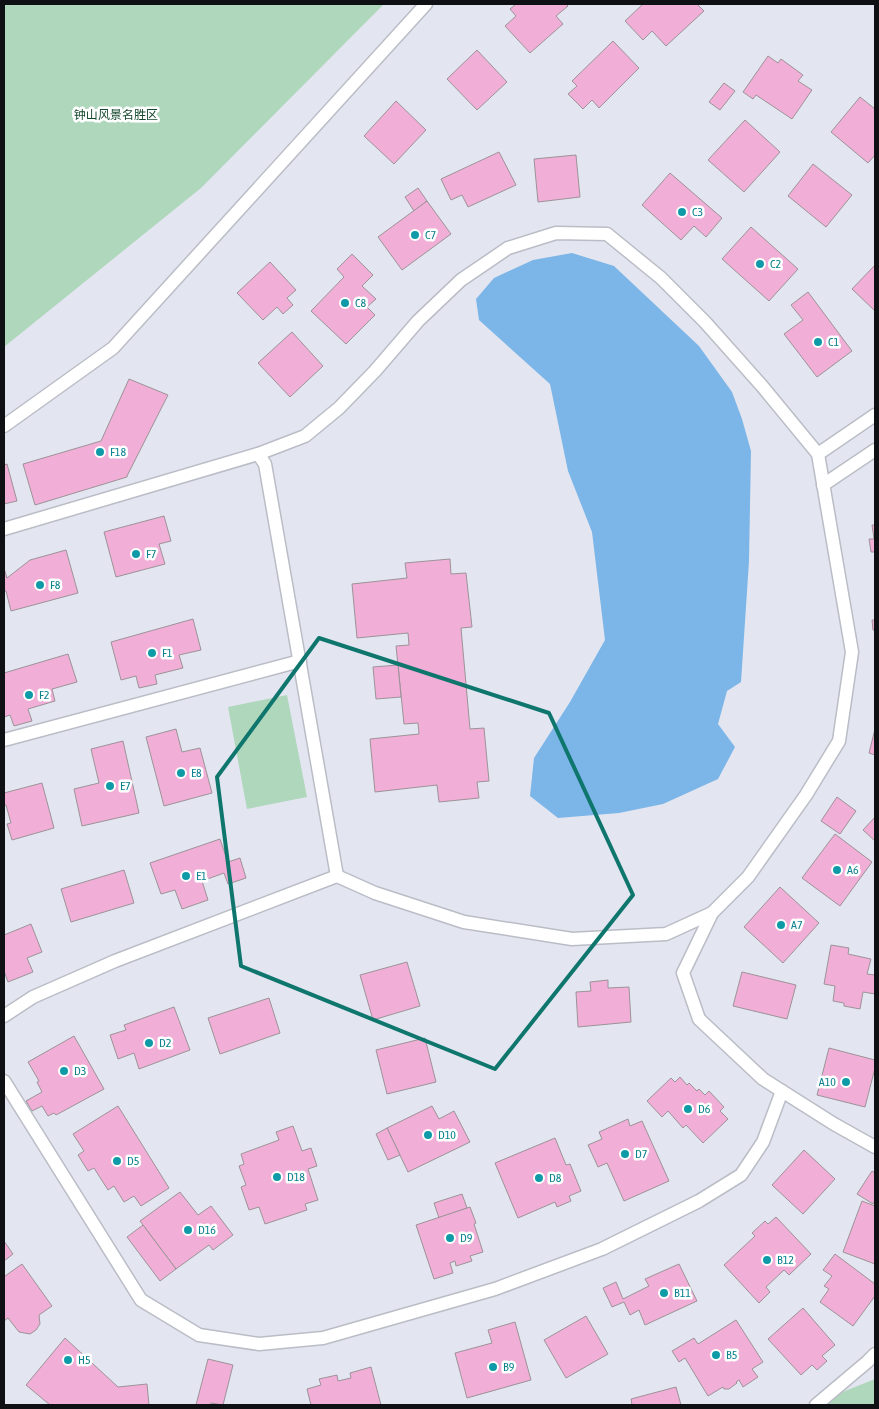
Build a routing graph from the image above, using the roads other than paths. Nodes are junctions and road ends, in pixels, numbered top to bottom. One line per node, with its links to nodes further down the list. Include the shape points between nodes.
1 (426, 4): 3 (lane, via 113,348)
2 (875, 415): 6 (lane)
3 (4, 426)
4 (875, 450): 7 (lane)
5 (258, 454): 6 (lane, via 305,436 339,408 418,321 461,280 508,248 556,233 606,234 661,278 705,322); 8 (lane); 9 (lane, via 265,464)
6 (818, 454): 7 (lane)
7 (823, 485): 12 (lane, via 852,652 839,741 806,795 748,877)
8 (4, 529)
9 (300, 661): 10 (lane); 11 (lane)
10 (4, 740)
11 (337, 876): 12 (lane, via 464,922 572,939 666,934); 13 (lane, via 115,960 33,997)
12 (712, 913): 15 (lane, via 683,973 699,1019 763,1080)
13 (4, 1016)
14 (4, 1081): 15 (lane, via 140,1300 199,1335 259,1344 323,1338 495,1289 602,1249 699,1201 740,1175 763,1142)
15 (782, 1091): 16 (lane)
16 (875, 1147)
17 (875, 1354): 18 (lane)
18 (816, 1405)

